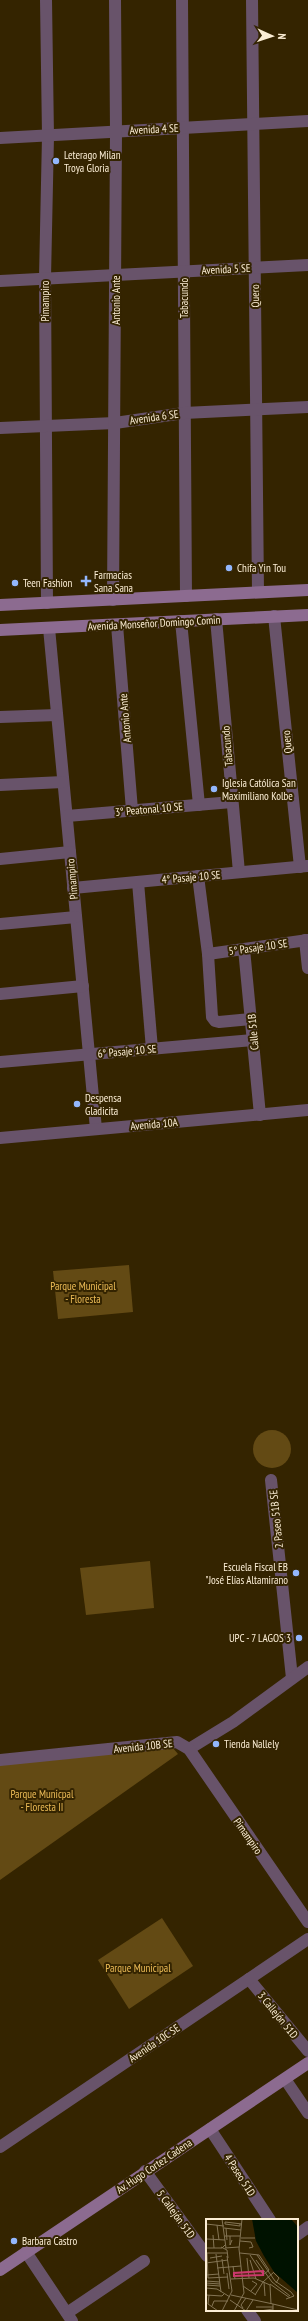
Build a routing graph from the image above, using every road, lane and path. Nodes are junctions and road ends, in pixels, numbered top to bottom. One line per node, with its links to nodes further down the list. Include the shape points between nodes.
1 (46, 0): 9 (street, Pimampiro)
2 (114, 0): 8 (street, Antonio Ante)
3 (182, 0): 7 (street, Tabacundo)
4 (252, 0): 6 (street, Quero)
5 (308, 121): 6 (street, Avenida 4 SE)
6 (254, 124): 7 (street, Avenida 4 SE); 12 (street, Quero)
7 (183, 128): 8 (street, Avenida 4 SE); 13 (street, Tabacundo)
8 (116, 132): 9 (street, Avenida 4 SE); 14 (street, Antonio Ante)
9 (48, 136): 10 (street, Avenida 4 SE); 15 (street, Pimampiro)
10 (0, 138)
11 (308, 265): 12 (street, Avenida 5 SE)
12 (255, 267): 13 (street, Avenida 5 SE); 18 (street, Quero)
13 (184, 271): 14 (street, Avenida 5 SE); 19 (street, Tabacundo)
14 (116, 275): 15 (street, Avenida 5 SE); 20 (street, Antonio Ante)
15 (45, 278): 16 (street, Avenida 5 SE); 21 (street, Pimampiro)
16 (0, 281)
17 (308, 407): 18 (street, Avenida 6 SE)
18 (256, 409): 19 (street, Avenida 6 SE); 24 (street, Quero)
19 (184, 413): 20 (street, Avenida 6 SE); 25 (street, Tabacundo)
20 (115, 423): 21 (street, Avenida 6 SE); 26 (street, Antonio Ante)
21 (45, 427): 22 (street, Avenida 6 SE); 27 (street, Pimampiro)
22 (0, 428)
23 (308, 590): 24 (main road)
24 (258, 592): 25 (main road)
25 (186, 596): 26 (main road)
26 (113, 600): 27 (main road)
27 (47, 603): 28 (main road)
28 (0, 605)
29 (308, 615): 30 (main road, Avenida Monseñor Domingo Comin)
30 (274, 616): 31 (main road, Avenida Monseñor Domingo Comin); 46 (street, Quero)
31 (216, 619): 32 (main road, Avenida Monseñor Domingo Comin); 40 (street, Tabacundo)
32 (181, 621): 33 (main road, Avenida Monseñor Domingo Comin); 41 (street)
33 (118, 625): 34 (main road, Avenida Monseñor Domingo Comin); 42 (street, Antonio Ante)
34 (49, 628): 35 (main road, Avenida Monseñor Domingo Comin); 36 (street, Pimampiro)
35 (0, 630)
36 (57, 715): 37 (street); 38 (street, Pimampiro)
37 (0, 718)
38 (64, 782): 39 (street); 43 (street, Pimampiro)
39 (0, 785)
40 (232, 802): 41 (street, 3° Peatonal 10 SE); 47 (street, Tabacundo)
41 (199, 805): 42 (street, 3° Peatonal 10 SE)
42 (132, 810): 43 (street, 3° Peatonal 10 SE)
43 (67, 816): 44 (street, Pimampiro)
44 (70, 852): 45 (street); 50 (street, Pimampiro)
45 (0, 859)
46 (304, 866): 47 (street, 4° Pasaje 10 SE)
47 (239, 872): 48 (street, 4° Pasaje 10 SE)
48 (198, 876): 49 (street, 4° Pasaje 10 SE); 55 (street)
49 (138, 882): 50 (street, 4° Pasaje 10 SE); 61 (street)
50 (73, 888): 51 (street, Pimampiro)
51 (76, 917): 52 (street); 57 (street, Pimampiro)
52 (0, 924)
53 (306, 940): 54 (street, 5° Pasaje 10 SE); 56 (street)
54 (244, 949): 55 (street, 5° Pasaje 10 SE); 59 (street, Calle 51B)
55 (208, 954): 59 (street, via 212,1017 219,1022)
56 (308, 968)
57 (82, 986): 58 (street); 62 (street, Pimampiro)
58 (0, 994)
59 (251, 1019): 60 (street, Calle 51B)
60 (253, 1040): 61 (street, 6° Pasaje 10 SE); 65 (street, Calle 51B)
61 (152, 1049): 62 (street, 6° Pasaje 10 SE)
62 (89, 1054): 63 (street, 6° Pasaje 10 SE); 66 (street, Pimampiro)
63 (0, 1062)
64 (308, 1110): 65 (street, Avenida 10A)
65 (260, 1115): 66 (street, Avenida 10A)
66 (96, 1129): 67 (street, Avenida 10A)
67 (0, 1138)
68 (272, 1480): 70 (street, 2 Paseo 51B SE)
69 (308, 1667): 70 (street, Avenida 10B SE)
70 (292, 1678): 71 (street, Avenida 10B SE, via 233,1722)
71 (189, 1749): 72 (street, Avenida 10B SE, via 177,1742); 73 (street, Pimampiro)
72 (0, 1760)
73 (308, 1922)
74 (308, 1938): 75 (street, Avenida 10C SE)
75 (249, 1979): 76 (street, 3 Callejón 51D); 81 (street, Avenida 10C SE)
76 (308, 2051)
77 (308, 2063): 78 (main road, Av. Hugo Cortez Cadena)
78 (285, 2079): 79 (street); 80 (main road, Av. Hugo Cortez Cadena)
79 (308, 2113)
80 (210, 2129): 82 (main road, Av. Hugo Cortez Cadena); 83 (street, 4 Paseo 51D)
81 (0, 2147)
82 (145, 2172): 86 (main road, Av. Hugo Cortez Cadena); 87 (street, 5 Callejón 51D)
83 (269, 2219)
84 (308, 2228): 85 (street)
85 (298, 2234)
86 (26, 2252): 89 (main road, Av. Hugo Cortez Cadena); 91 (street)
87 (206, 2255)
88 (144, 2261): 91 (street)
89 (0, 2270)
90 (247, 2311): 92 (street)
91 (69, 2317)
92 (255, 2321)

